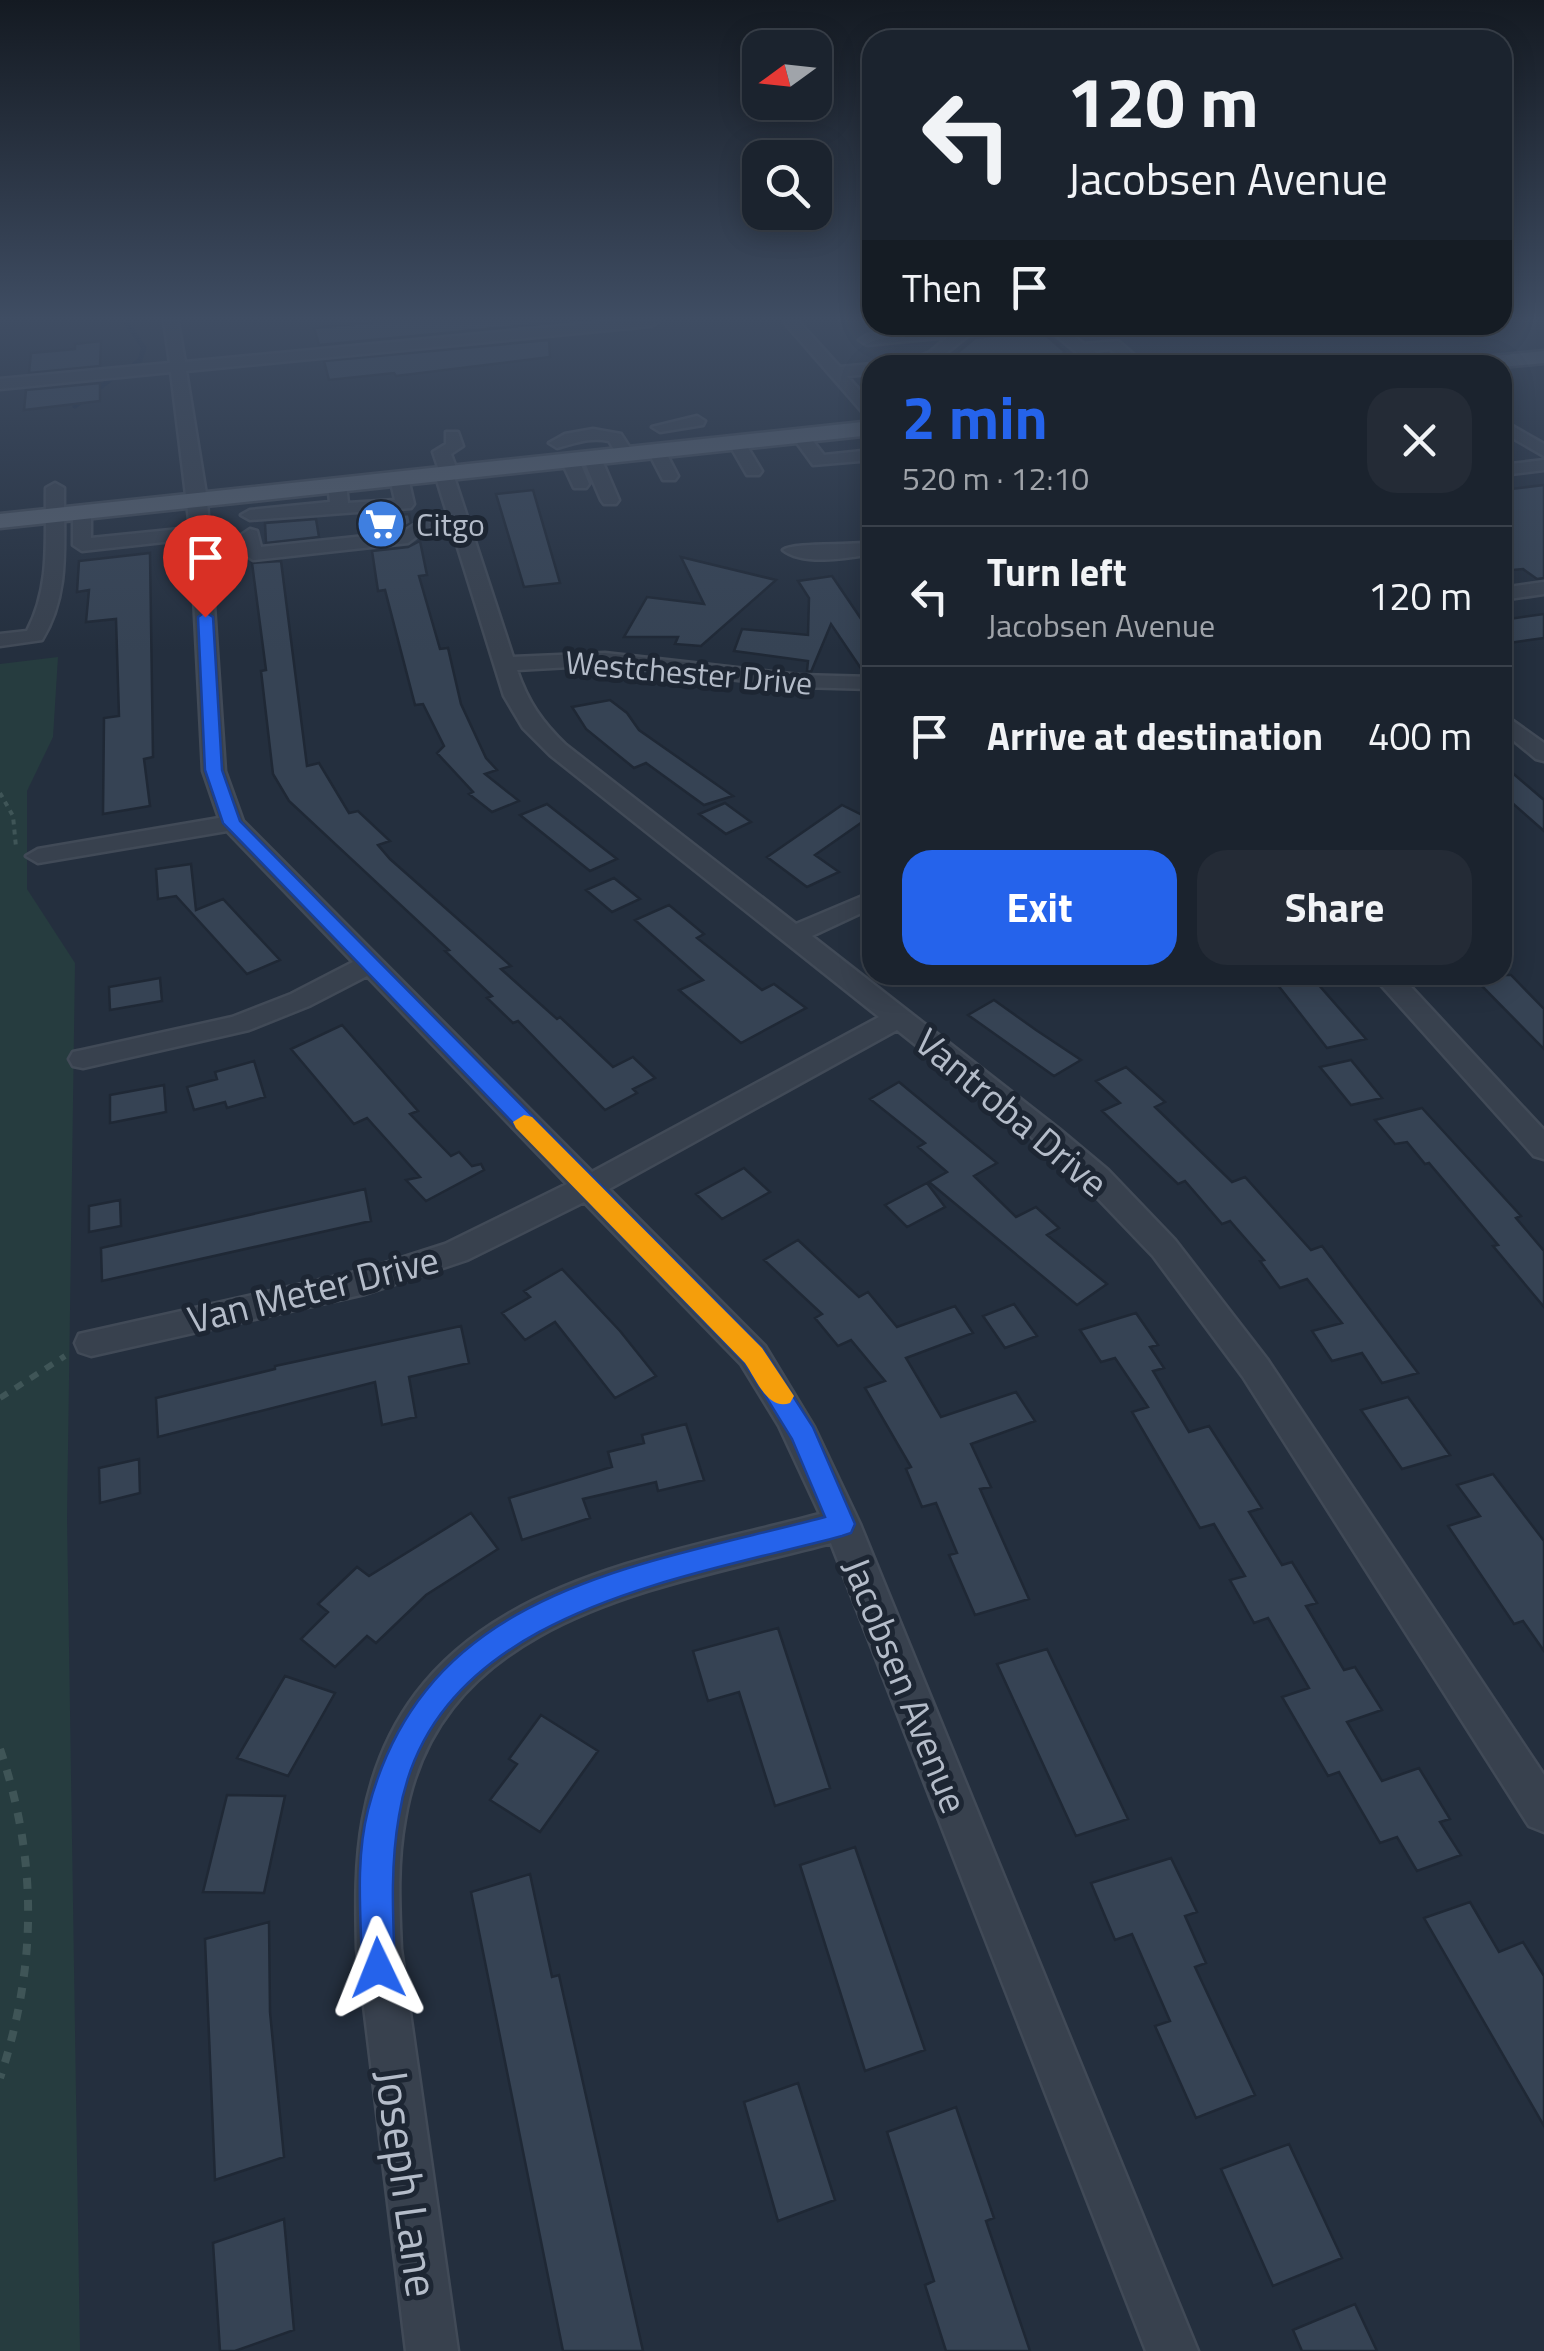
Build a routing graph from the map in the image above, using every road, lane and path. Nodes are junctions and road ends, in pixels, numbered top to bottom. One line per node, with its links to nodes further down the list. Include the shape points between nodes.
1 (197, 432): 31 (street, Jacobsen Avenue)
2 (555, 432): 13 (street)
3 (691, 432): 9 (street)
4 (838, 432): 7 (main road); 12 (street)
5 (1513, 432): 11 (street)
6 (452, 436): 19 (street, via 456,446 442,452)
7 (800, 436): 8 (main road); 14 (street, via 819,461)
8 (736, 442): 9 (main road); 18 (street)
9 (695, 447): 10 (main road)
10 (656, 451): 15 (main road); 20 (street)
11 (1544, 451)
12 (862, 453)
13 (571, 456): 15 (main road); 15 (street, via 580,435 601,434 615,438); 19 (main road); 22 (street); 25 (street)
14 (862, 456)
15 (633, 459)
16 (1544, 465): 17 (street)
17 (1512, 469)
18 (753, 472)
19 (447, 473): 21 (main road); 30 (street, Vantroba Drive)
20 (670, 476)
21 (399, 478): 24 (main road); 26 (street)
22 (580, 484)
23 (55, 488): 28 (street)
24 (338, 496): 26 (street, via 356,509); 31 (main road)
25 (610, 500)
26 (405, 504): 32 (street, via 417,508)
27 (82, 512): 28 (main road); 31 (main road); 31 (street, via 82,546)
28 (53, 515): 29 (main road); 37 (street, via 58,560 46,617 36,636)
29 (0, 521)
30 (459, 521): 32 (street); 38 (street, Vantroba Drive)
31 (224, 524): 32 (street, via 253,554 408,537); 42 (street, Jacobsen Avenue, via 214,770)
32 (423, 525)
33 (792, 550): 34 (street)
34 (862, 550)
35 (1544, 588): 36 (street)
36 (1512, 593)
37 (0, 640)
38 (506, 664): 39 (street, Westchester Drive, via 605,659); 45 (street, Vantroba Drive, via 520,708 540,734)
39 (862, 683)
40 (1512, 727): 41 (street)
41 (1544, 754)
42 (232, 823): 43 (street); 46 (street, Jacobsen Avenue)
43 (38, 856)
44 (862, 904): 45 (street)
45 (791, 936): 48 (street, Vantroba Drive)
46 (370, 964): 49 (street, via 239,1024); 51 (street, Jacobsen Avenue)
47 (1394, 985): 50 (street)
48 (898, 1018): 51 (street, Van Meter Drive); 56 (street, Vantroba Drive, via 1061,1147 1164,1248 1255,1368)
49 (83, 1058)
50 (1544, 1149)
51 (588, 1187): 52 (street, Van Meter Drive, via 477,1243 365,1282); 54 (street, Jacobsen Avenue, via 754,1356 804,1435)
52 (91, 1342): 53 (path)
53 (0, 1398)
54 (842, 1524): 58 (street, Joseph Lane, via 596,1590 545,1611 464,1667 430,1705 402,1752 383,1812 378,1968); 59 (street, Jacobsen Avenue)
55 (0, 1749): 57 (path, via 18,1794 31,1871 26,1974 17,2033)
56 (1544, 1810)
57 (0, 2078)
58 (432, 2351)
59 (1172, 2351)

